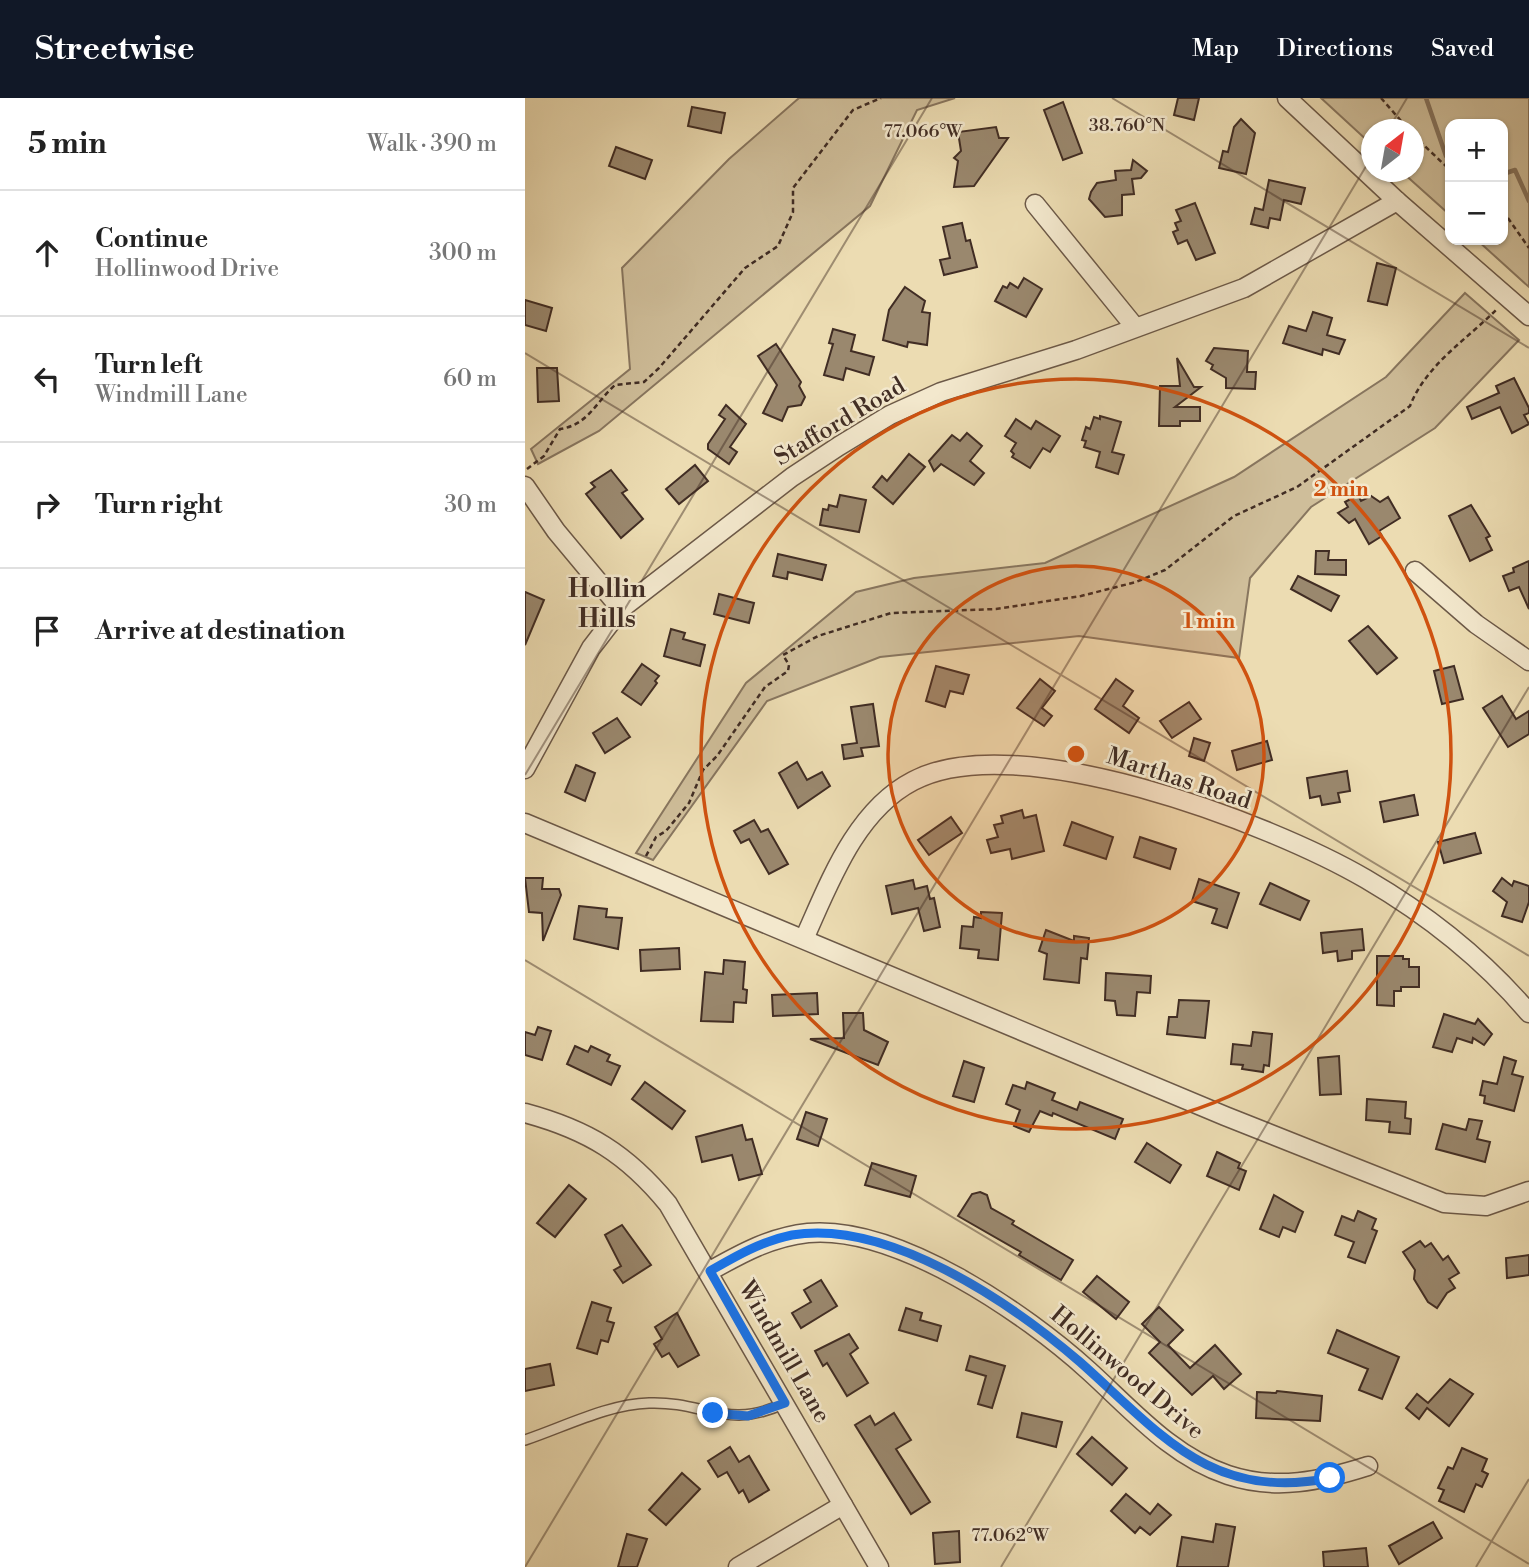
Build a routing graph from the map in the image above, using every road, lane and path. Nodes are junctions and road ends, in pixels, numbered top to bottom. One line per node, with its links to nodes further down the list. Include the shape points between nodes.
1 (881, 98): 14 (path, via 853,110 800,177 793,188 793,212 778,246 745,268 651,375 635,385 615,385 582,421 559,429 544,456)
2 (1287, 98): 7 (street)
3 (1381, 98): 4 (path)
4 (1399, 119)
5 (1424, 145): 6 (path)
6 (1445, 165)
7 (1397, 201): 11 (street); 13 (street, Stafford Road, via 1244,288)
8 (1035, 204): 13 (street)
9 (1508, 218): 10 (path)
10 (1529, 248)
11 (1508, 298): 12 (street); 21 (path, via 1442,358 1415,391 1410,406 1297,487 1234,516 1165,570 1136,582 1034,604 891,613 818,636 783,655 788,671 765,687 703,770 689,803 656,837)
12 (1529, 316)
13 (1135, 327): 17 (street, Stafford Road, via 941,392 890,415 792,477)
14 (525, 471)
15 (525, 486): 17 (street)
16 (1415, 571): 18 (street, via 1476,624)
17 (621, 609): 19 (street, Stafford Road, via 591,648)
18 (1529, 661)
19 (525, 769)
20 (525, 823): 22 (street)
21 (646, 857)
22 (804, 939): 23 (street, Marthas Road, via 860,828 883,802 911,781 944,768 1011,763 1143,789 1334,861 1432,923); 25 (street, via 1444,1203 1486,1206)
23 (1529, 1013)
24 (525, 1113): 26 (street, Windmill Lane, via 565,1124 628,1161 668,1204)
25 (1529, 1191)
26 (710, 1271): 27 (street, Windmill Lane); 29 (street, Hollinwood Drive, via 756,1246 791,1236 830,1233 870,1239 938,1268 1016,1314 1078,1361 1170,1444 1208,1468 1247,1480 1285,1484 1330,1478)
27 (785, 1403): 28 (lane, via 765,1412 730,1417 691,1406 646,1403); 30 (street, Windmill Lane)
28 (525, 1440)
29 (1368, 1466)
30 (843, 1505): 31 (street); 32 (street, Windmill Lane)
31 (738, 1567)
32 (879, 1567)

